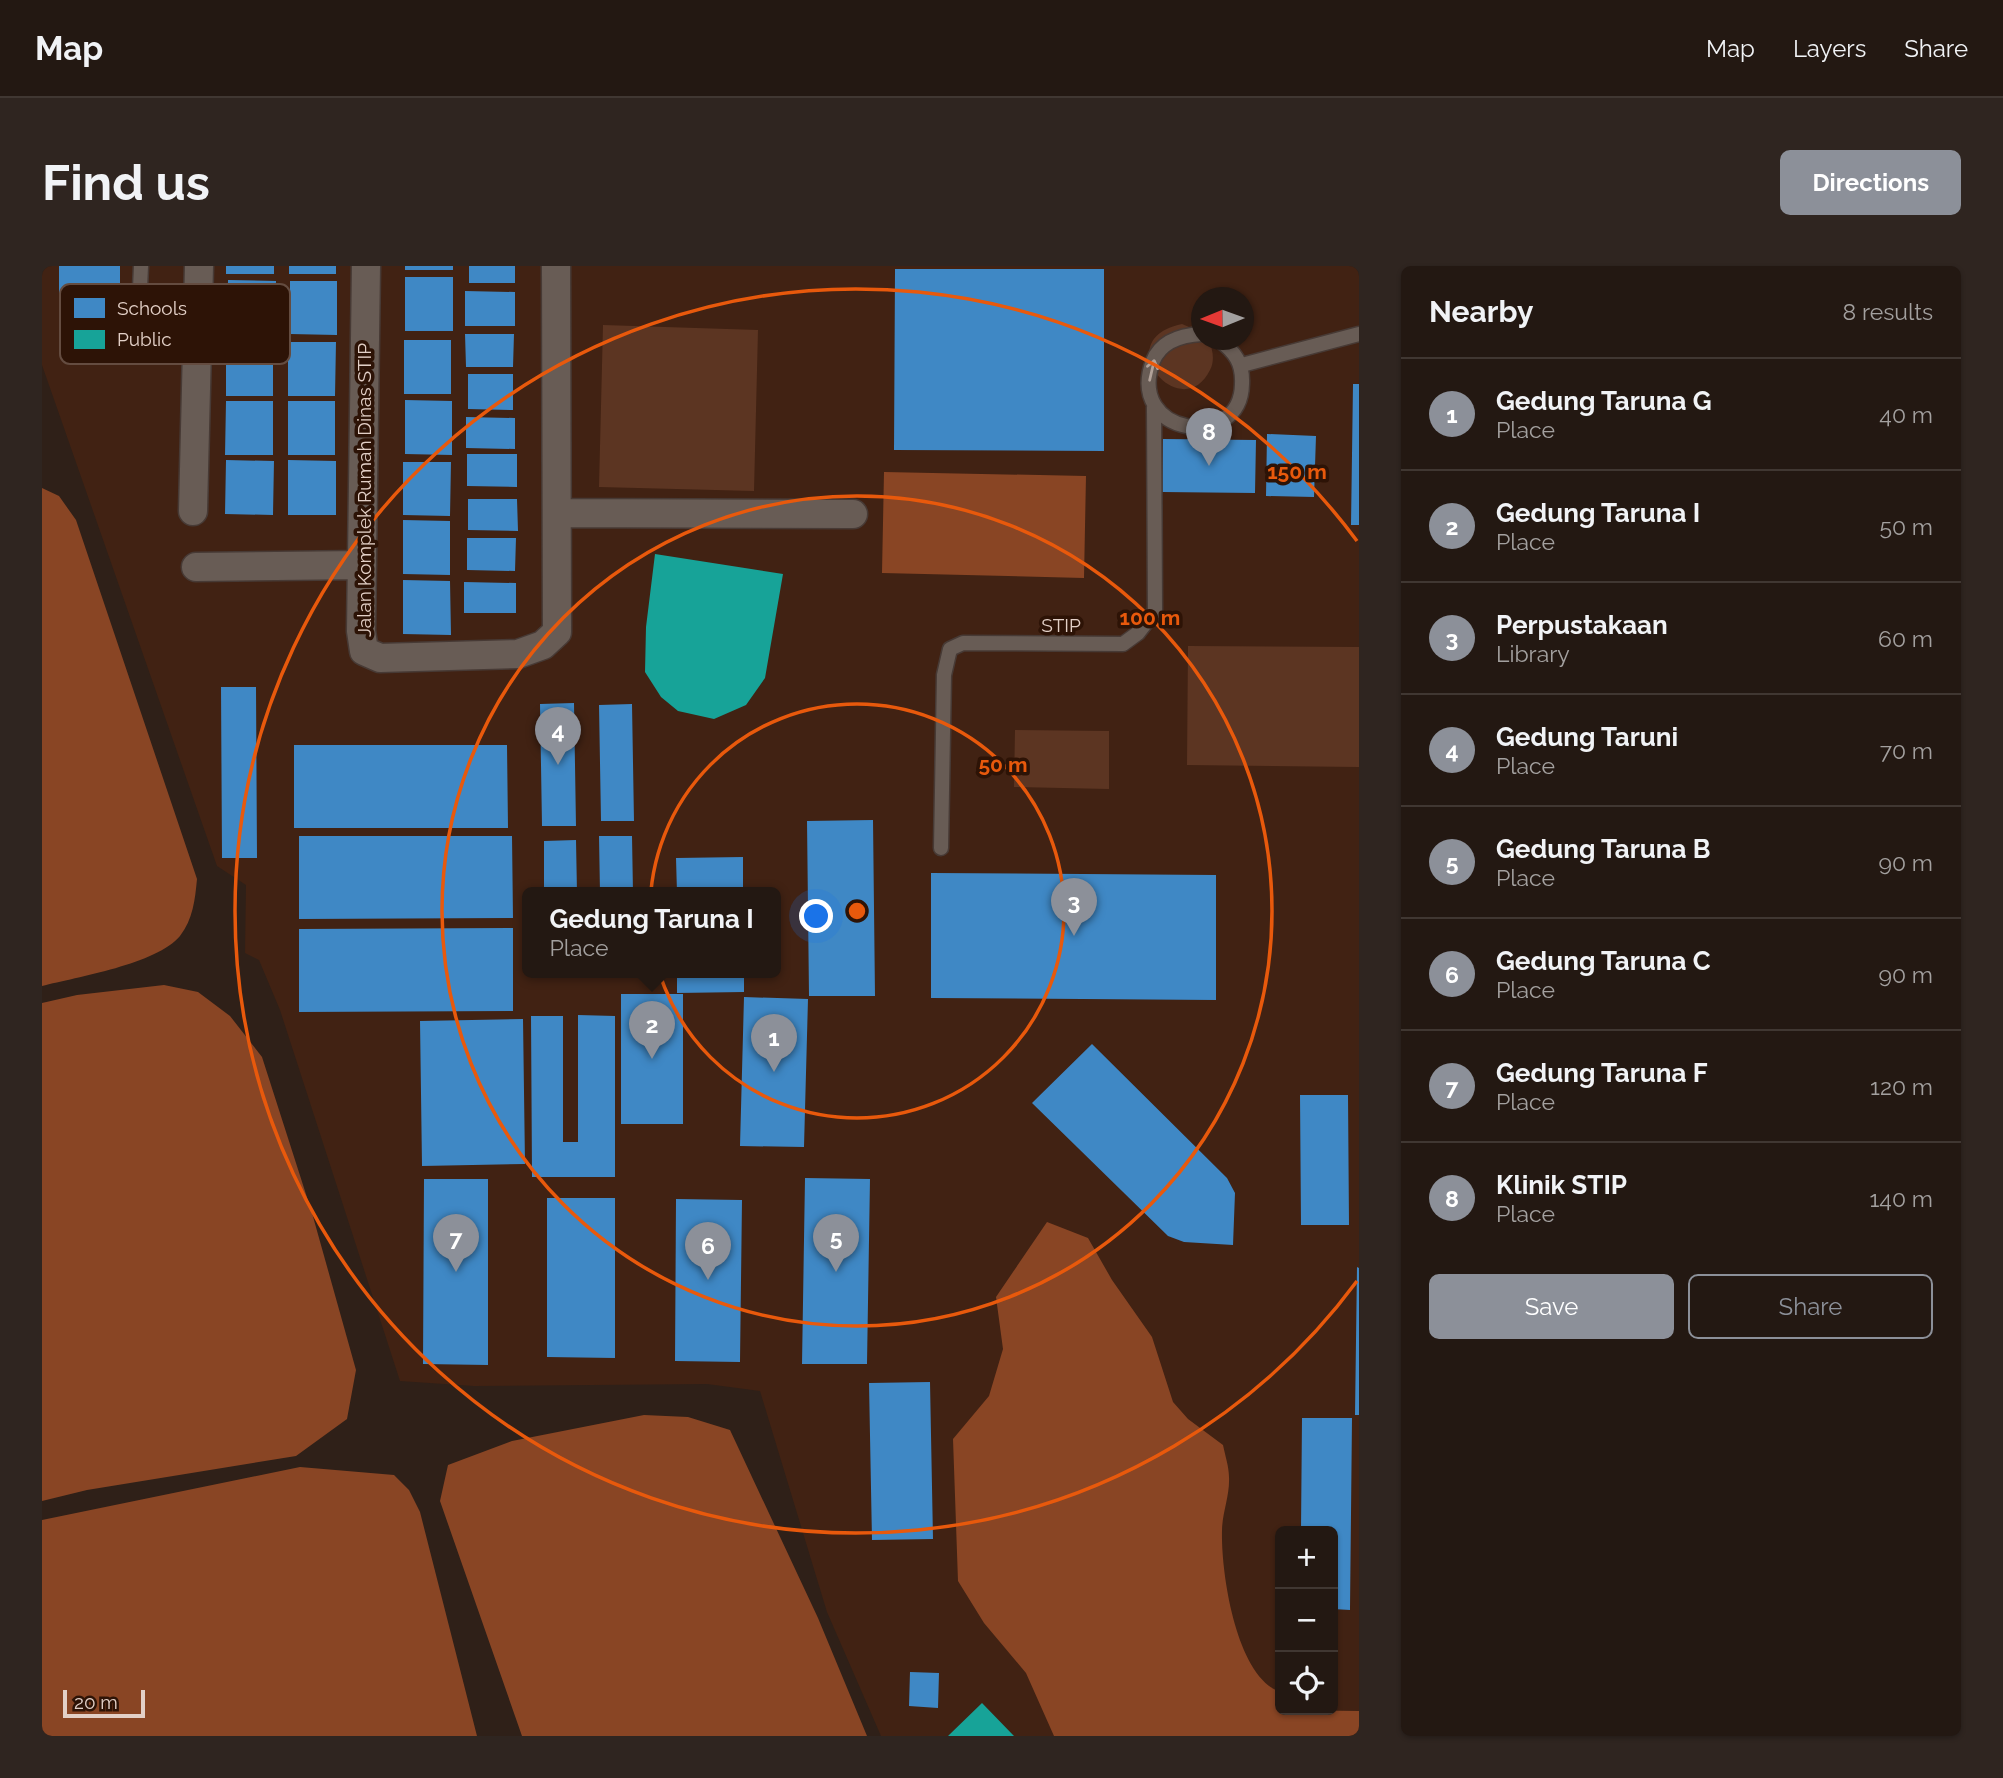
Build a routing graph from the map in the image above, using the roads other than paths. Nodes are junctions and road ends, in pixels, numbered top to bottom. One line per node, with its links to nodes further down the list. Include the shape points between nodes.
1 (141, 266): 5 (lane)
2 (198, 266): 6 (street)
3 (366, 266): 16 (street, Jalan Komplek Rumah Dinas STIP)
4 (556, 266): 14 (street, Jalan Komplek Rumah Dinas STIP)
5 (140, 284)
6 (198, 284)
7 (1359, 334): 11 (lane)
8 (1191, 335): 12 (lane, STIP, one-way to 8, via 1149,374 1155,356 1167,343)
9 (1228, 350): 11 (lane)
10 (196, 364): 13 (street)
11 (1242, 365): 12 (lane, via 1243,388 1237,406 1224,420 1189,429)
12 (1154, 407): 18 (lane, STIP, via 1155,611 1123,644 963,643 950,649 944,675)
13 (193, 511)
14 (557, 513): 15 (street); 16 (street, Jalan Komplek Rumah Dinas STIP, via 557,632 543,645 518,654 380,659 364,651)
15 (853, 514)
16 (362, 565): 17 (street)
17 (196, 567)
18 (942, 848)

